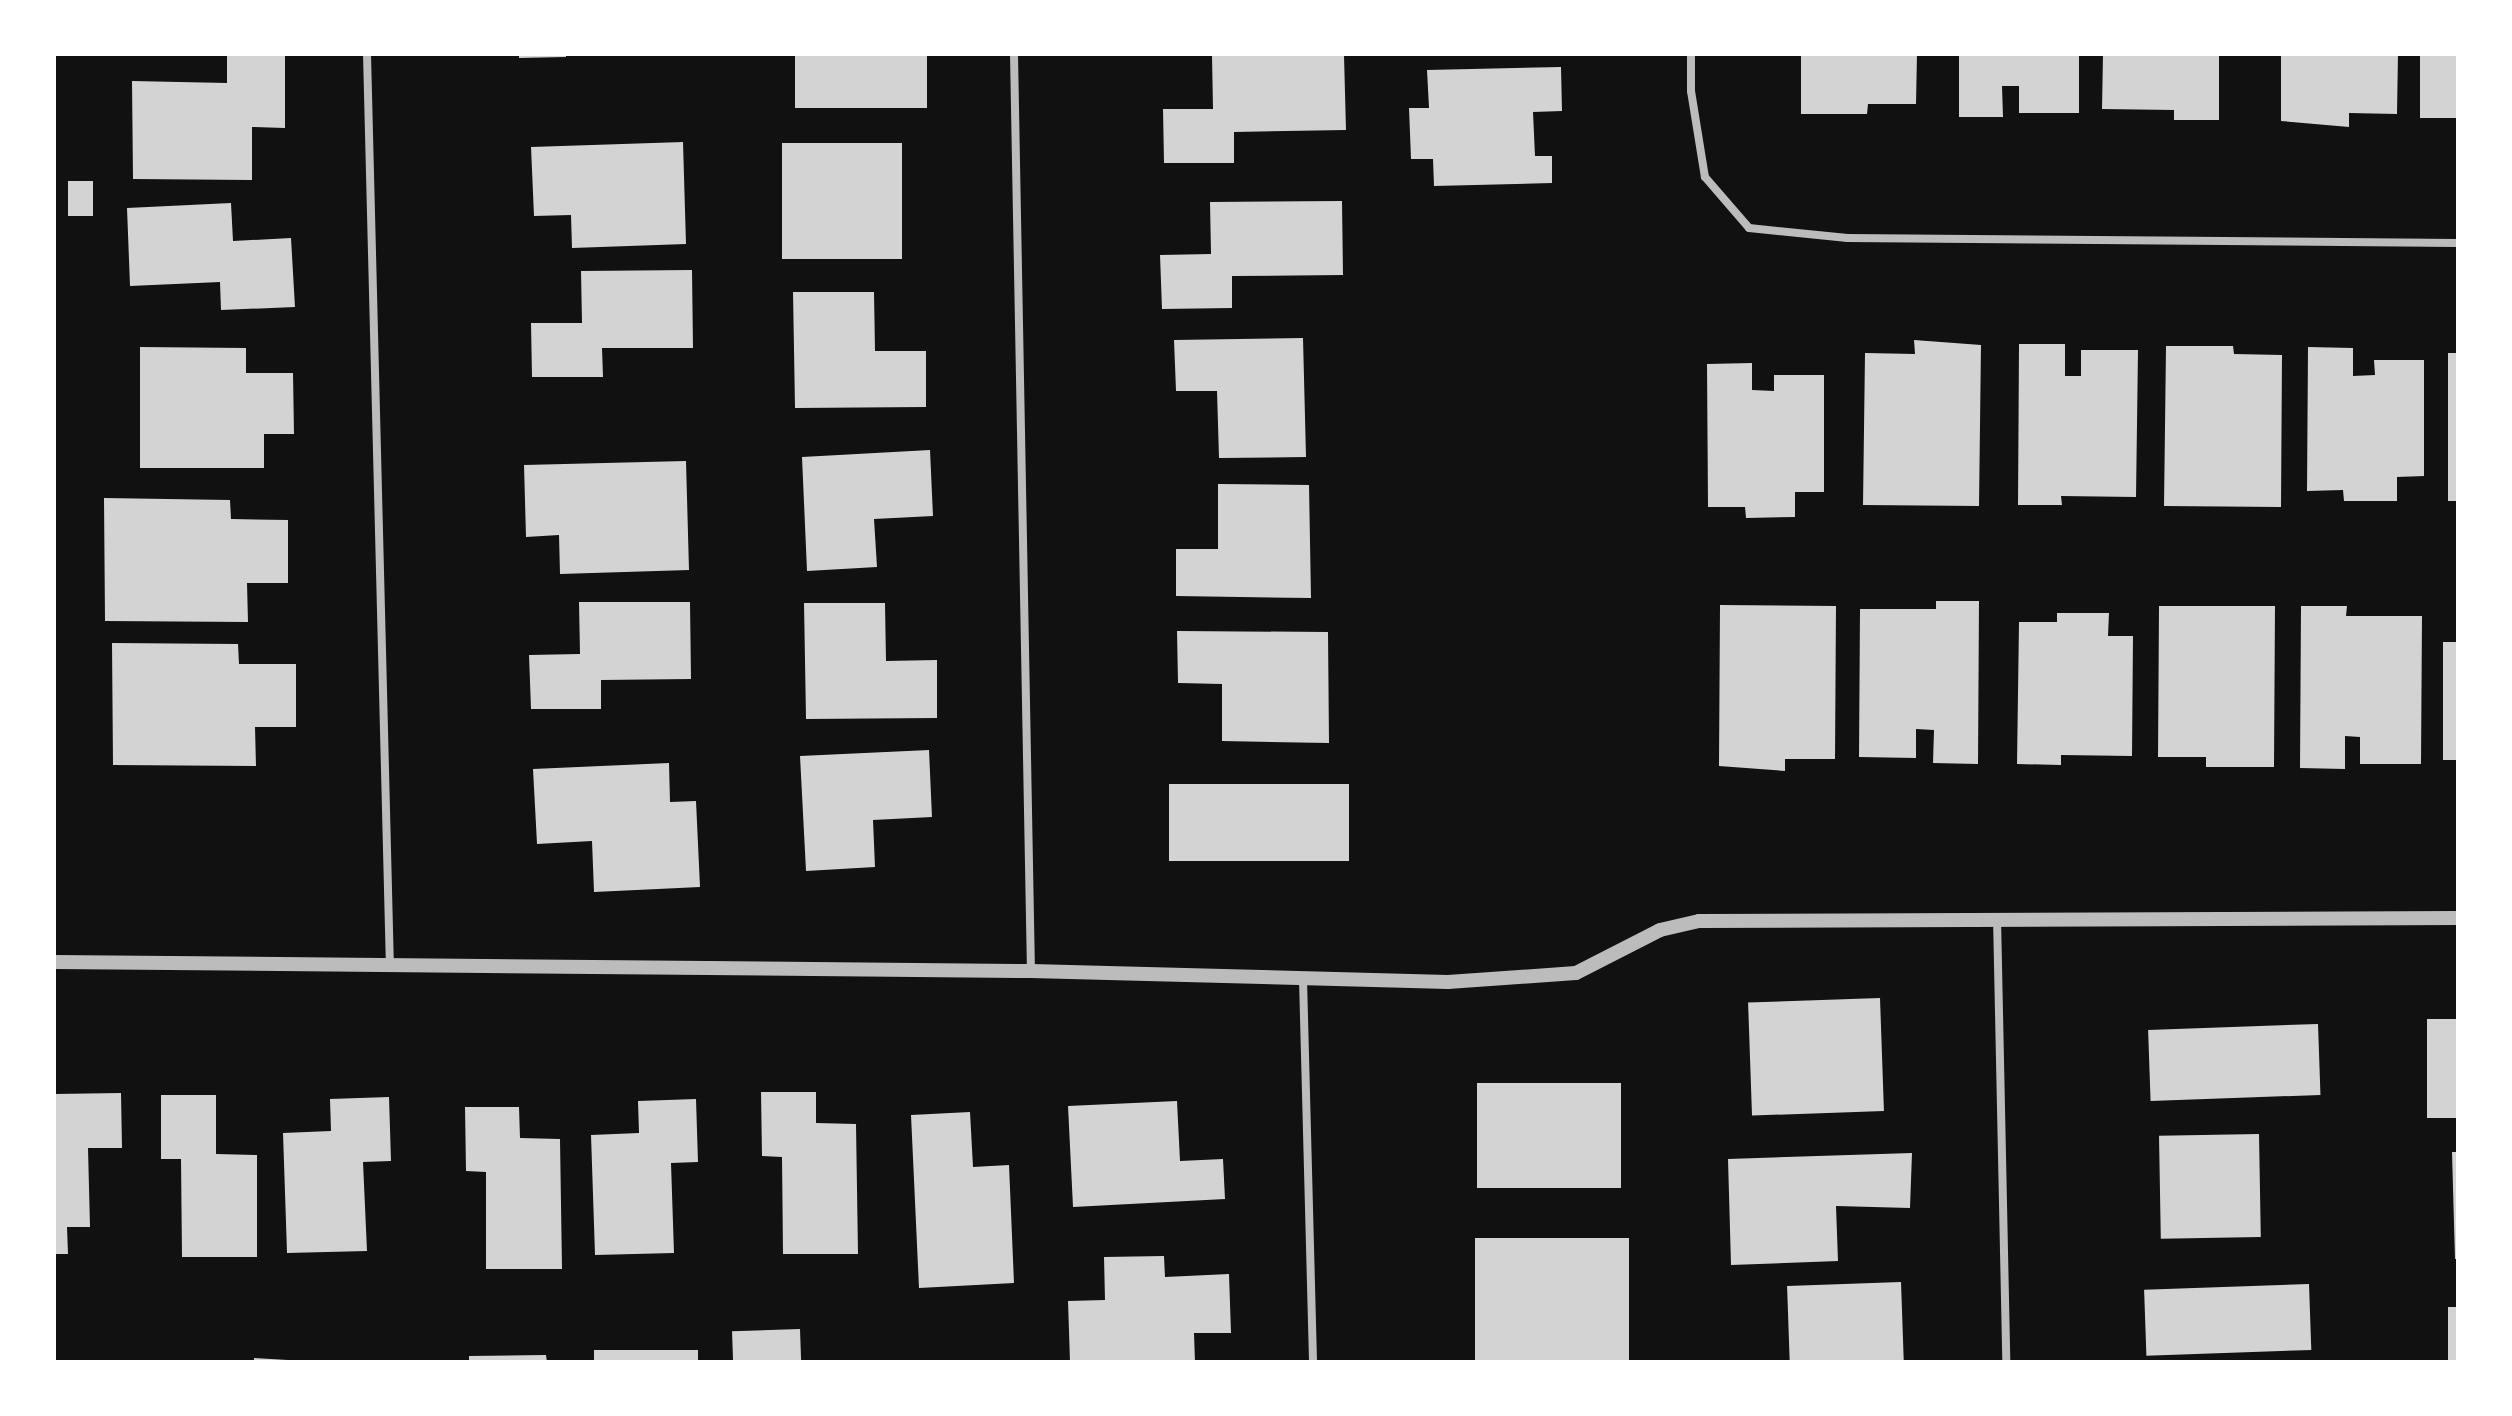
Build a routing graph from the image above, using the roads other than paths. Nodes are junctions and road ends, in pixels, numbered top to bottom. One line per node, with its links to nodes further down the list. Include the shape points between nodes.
1 (367, 54): 8 (street)
2 (1014, 54): 9 (street)
3 (1691, 54): 4 (street, via 1691,91 1705,177 1749,228 1847,238)
4 (2458, 243)
5 (1997, 916): 6 (street); 10 (street, via 1699,921 1660,930 1576,973 1552,978); 12 (street)
6 (2458, 918)
7 (54, 962): 8 (street)
8 (390, 969): 9 (street)
9 (1031, 971): 10 (street)
10 (1303, 979): 11 (street)
11 (1313, 1362)
12 (2006, 1362)

